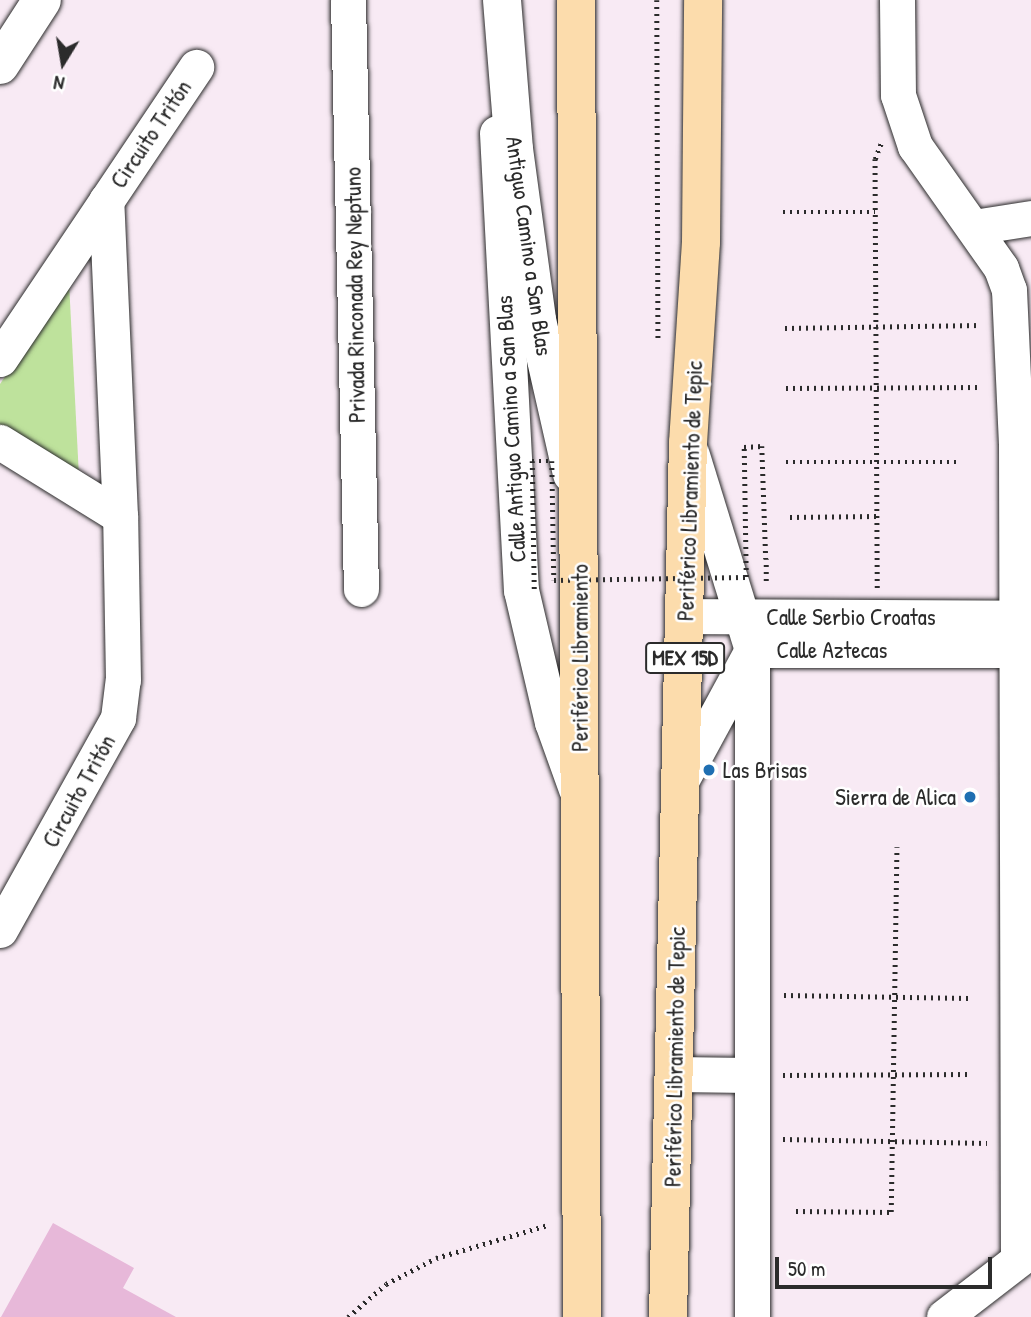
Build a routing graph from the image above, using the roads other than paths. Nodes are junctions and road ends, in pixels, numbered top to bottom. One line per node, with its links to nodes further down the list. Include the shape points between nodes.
1 (42, 0): 8 (street)
2 (348, 0): 18 (street, Privada Rinconada Rey Neptuno)
3 (502, 0): 7 (street, Antiguo Camino a San Blas)
4 (576, 0): 16 (highway, Periférico Libramiento)
5 (703, 0): 15 (highway, Periférico Libramiento de Tepic / MEX 15D, via 701,242)
6 (897, 0): 12 (street, via 898,95 915,146)
7 (503, 54): 16 (street, Antiguo Camino a San Blas, via 537,320 566,458); 24 (street, Calle Antiguo Camino a San Blas, via 495,85 521,590 552,722)
8 (0, 65)
9 (196, 67): 10 (street, Circuito Tritón)
10 (106, 200): 13 (street, Circuito Tritón); 17 (street, Circuito Tritón)
11 (1031, 218): 12 (street)
12 (974, 228): 21 (street, via 1001,268 1009,290)
13 (0, 359)
14 (0, 442): 17 (street)
15 (688, 443): 19 (highway, Periférico Libramiento de Tepic / MEX 15D); 20 (street)
16 (579, 489): 24 (highway, Periférico Libramiento)
17 (120, 516): 26 (street, Circuito Tritón, via 123,680 118,718)
18 (361, 589)
19 (687, 616): 20 (street, Calle Serbio Croatas); 23 (highway, Periférico Libramiento de Tepic / MEX 15D)
20 (744, 616): 21 (street, Calle Serbio Croatas, via 877,617); 22 (street)
21 (1016, 634): 22 (street, Calle Aztecas); 25 (street)
22 (752, 650): 23 (street, Calle Aztecas); 28 (street)
23 (682, 779): 27 (highway, Periférico Libramiento de Tepic / MEX 15D)
24 (580, 797): 30 (highway, Periférico Libramiento)
25 (1025, 899): 29 (street, via 1016,1143)
26 (0, 930)
27 (674, 1074): 28 (street); 31 (highway, Periférico Libramiento de Tepic / MEX 15D)
28 (750, 1075): 32 (street)
29 (1024, 1255): 33 (street)
30 (582, 1317)
31 (668, 1317)
32 (752, 1317)
33 (944, 1317)

